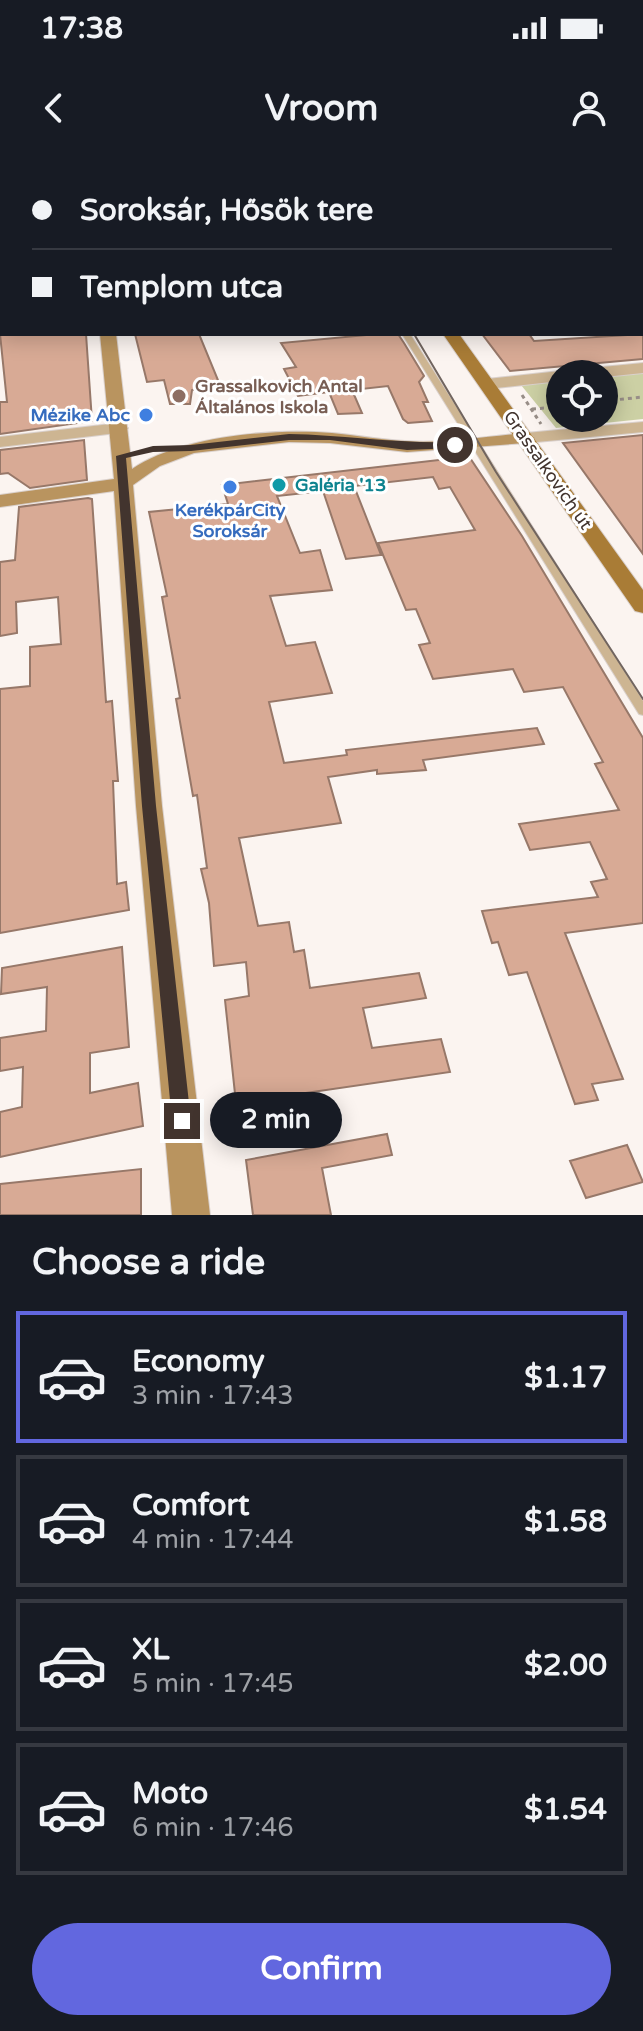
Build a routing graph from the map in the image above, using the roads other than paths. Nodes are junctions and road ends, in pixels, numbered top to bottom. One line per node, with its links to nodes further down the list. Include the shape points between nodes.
1 (108, 336): 9 (street)
2 (407, 336): 12 (lane)
3 (452, 336): 7 (main road, Grassalkovich út)
4 (643, 368): 5 (street)
5 (618, 370)
6 (546, 378): 7 (street)
7 (487, 384): 10 (main road, Grassalkovich út)
8 (643, 427): 10 (street)
9 (119, 428): 11 (street); 14 (street)
10 (526, 438): 12 (street); 16 (main road, Grassalkovich út)
11 (0, 442)
12 (474, 443): 13 (street, via 407,447 289,437); 17 (lane)
13 (191, 448): 14 (street); 14 (street, via 153,449)
14 (121, 470): 15 (street); 18 (street)
15 (0, 501)
16 (643, 606)
17 (643, 711)
18 (191, 1215)

